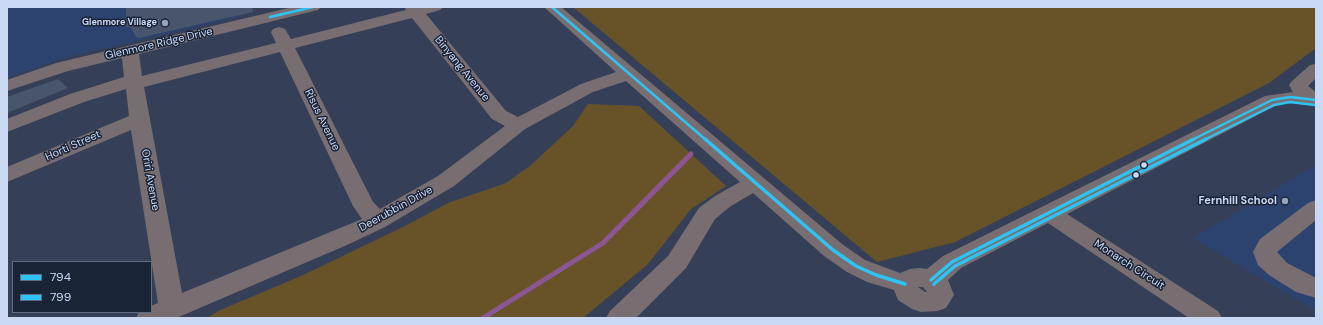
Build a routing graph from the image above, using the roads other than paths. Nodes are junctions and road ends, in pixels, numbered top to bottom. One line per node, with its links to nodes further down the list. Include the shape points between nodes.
1 (313, 7): 5 (street, Glenmore Ridge Drive)
2 (435, 7): 4 (street)
3 (552, 7): 9 (street)
4 (414, 9): 6 (street); 14 (street, Binyang Avenue, via 499,115)
5 (267, 12): 6 (street, Risus Avenue); 7 (street, Glenmore Ridge Drive)
6 (285, 45): 10 (street); 20 (street, Risus Avenue, via 364,206)
7 (130, 51): 10 (street, Oriri Avenue); 11 (street, Glenmore Ridge Drive, via 62,67)
8 (1310, 73): 12 (street, via 1299,82 1298,87)
9 (628, 74): 14 (street, Deerubbin Drive, via 563,100); 17 (street)
10 (134, 82): 13 (street, Oriri Avenue); 15 (street, via 77,98)
11 (7, 86)
12 (1316, 100): 19 (street, via 1290,97 1272,100)
13 (139, 119): 16 (street, Horti Street); 23 (street, Oriri Avenue)
14 (518, 125): 20 (street, Deerubbin Drive, via 446,181)
15 (7, 126)
16 (7, 175)
17 (754, 183): 22 (street, via 833,250 856,266 905,284 911,297); 25 (street, via 723,201 707,214 677,262)
18 (1316, 208): 21 (street, via 1268,245 1265,252 1267,259 1297,271)
19 (1049, 213): 22 (street, via 952,262); 26 (street, Monarch Circuit)
20 (377, 221): 23 (street, Deerubbin Drive)
21 (1316, 288)
22 (929, 300)
23 (172, 309): 24 (street, Deerubbin Drive)
24 (149, 318)
25 (619, 318)
26 (1209, 318)

